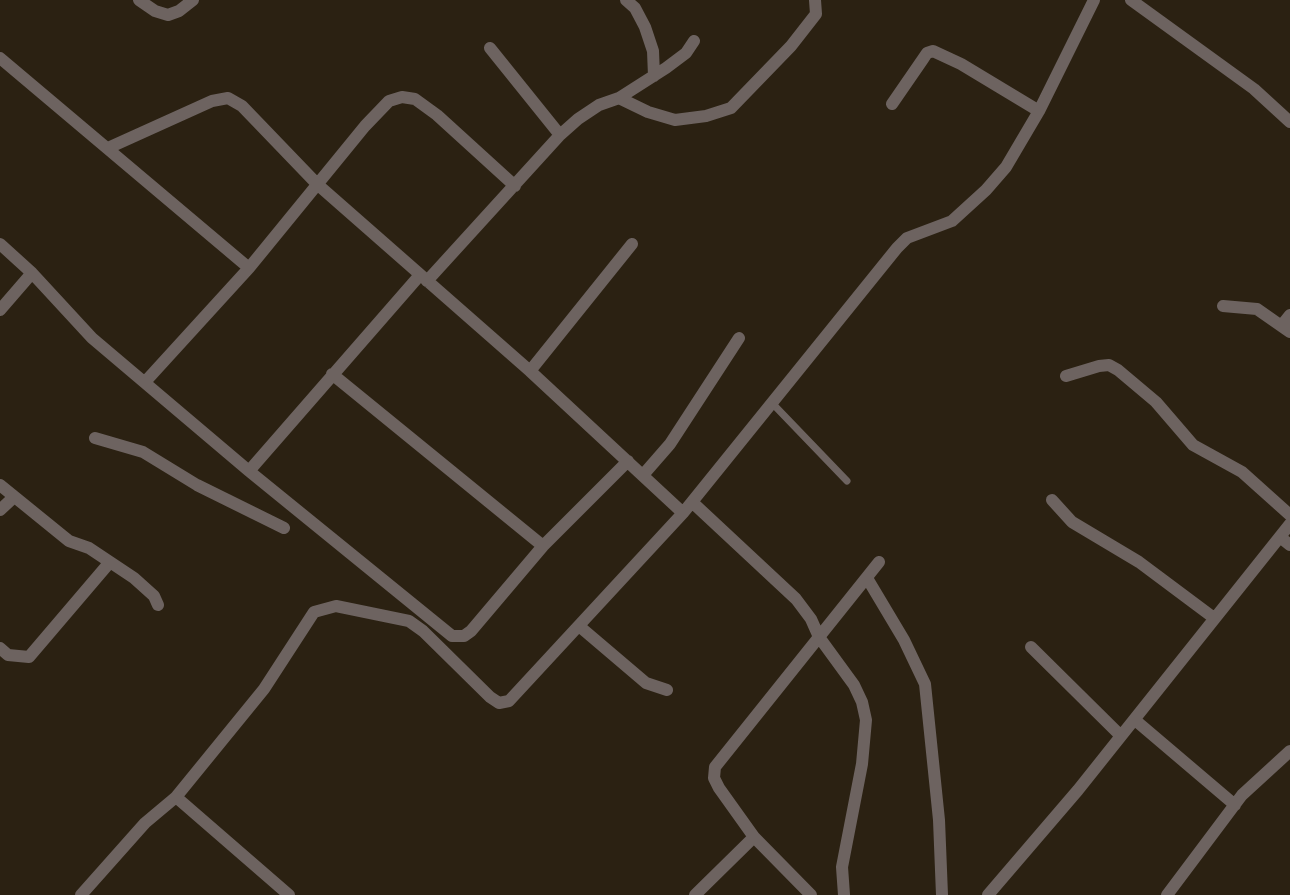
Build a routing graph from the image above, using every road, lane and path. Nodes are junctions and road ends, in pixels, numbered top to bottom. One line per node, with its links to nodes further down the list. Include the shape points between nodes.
1 (139, 0): 2 (street, via 155,12 168,15 179,12)
2 (193, 0)
3 (626, 0): 10 (street, via 646,27 653,51)
4 (815, 0): 11 (street, via 816,14 792,46 731,108 706,116 675,120)
5 (1094, 0): 13 (street)
6 (1131, 0): 14 (street, via 1254,88)
7 (694, 41): 10 (street, via 686,53)
8 (490, 48): 15 (street)
9 (0, 58): 16 (street)
10 (654, 76): 11 (street)
11 (619, 98): 15 (street, via 598,105)
12 (892, 104): 13 (street, via 927,53 933,51)
13 (1039, 111): 32 (street, via 1006,166 986,190 952,221 907,238)
14 (1290, 122)
15 (560, 135): 18 (street)
16 (108, 148): 17 (street, via 212,101 228,98 242,106); 21 (street)
17 (316, 184): 18 (street, via 389,101 402,97 415,99 437,115); 21 (street); 23 (street)
18 (515, 186): 23 (street)
19 (0, 244): 22 (street)
20 (632, 244): 28 (street)
21 (249, 268): 31 (street)
22 (32, 273): 25 (street); 31 (street, via 92,338)
23 (423, 278): 28 (street); 29 (street)
24 (1223, 306): 26 (street, via 1257,310)
25 (0, 310)
26 (1287, 324)
27 (739, 338): 36 (street, via 670,444)
28 (530, 371): 34 (street)
29 (332, 374): 35 (street); 48 (street)
30 (1066, 376): 44 (street, via 1109,365 1118,370 1156,402 1193,445 1242,472)
31 (144, 382): 35 (street)
32 (772, 403): 37 (lane); 41 (street)
33 (95, 438): 46 (street, via 143,452 197,485)
34 (628, 461): 36 (street); 48 (street)
35 (249, 471): 48 (street, via 445,631 458,637 471,631)
36 (643, 475): 43 (street)
37 (847, 481)
38 (0, 485): 39 (street)
39 (14, 497): 42 (street); 49 (street, via 69,542 89,548)
40 (1052, 500): 53 (street, via 1072,522 1138,562)
41 (692, 502): 43 (street); 55 (street, via 796,599)
42 (0, 510)
43 (683, 513): 54 (street)
44 (1290, 515)
45 (1290, 524): 47 (street)
46 (284, 528)
47 (1285, 541): 53 (street)
48 (544, 546)
49 (110, 562): 52 (street, via 134,578 154,596); 57 (street, via 29,657 8,655)
50 (879, 562): 51 (street)
51 (866, 578): 55 (street); 70 (street, via 908,648 924,684 939,820)
52 (158, 605)
53 (1214, 618): 59 (street)
54 (578, 626): 58 (street, via 646,683); 62 (street, via 518,693 509,701 499,703 409,621 336,606 314,612 264,689)
55 (820, 638): 64 (street, via 715,767 714,778 719,788); 69 (street, via 854,685 866,720 862,764 842,867)
56 (1031, 647): 60 (street)
57 (0, 648)
58 (667, 690)
59 (1134, 720): 60 (street); 63 (street)
60 (1121, 736): 71 (street)
61 (1290, 752): 63 (street, via 1263,774)
62 (176, 797): 65 (street, via 145,823); 66 (street)
63 (1235, 805): 72 (street)
64 (754, 837): 67 (street); 68 (street)
65 (86, 893)
66 (290, 895)
67 (695, 895)
68 (810, 895)
69 (844, 895)
70 (942, 895)
71 (988, 895)
72 (1167, 895)

